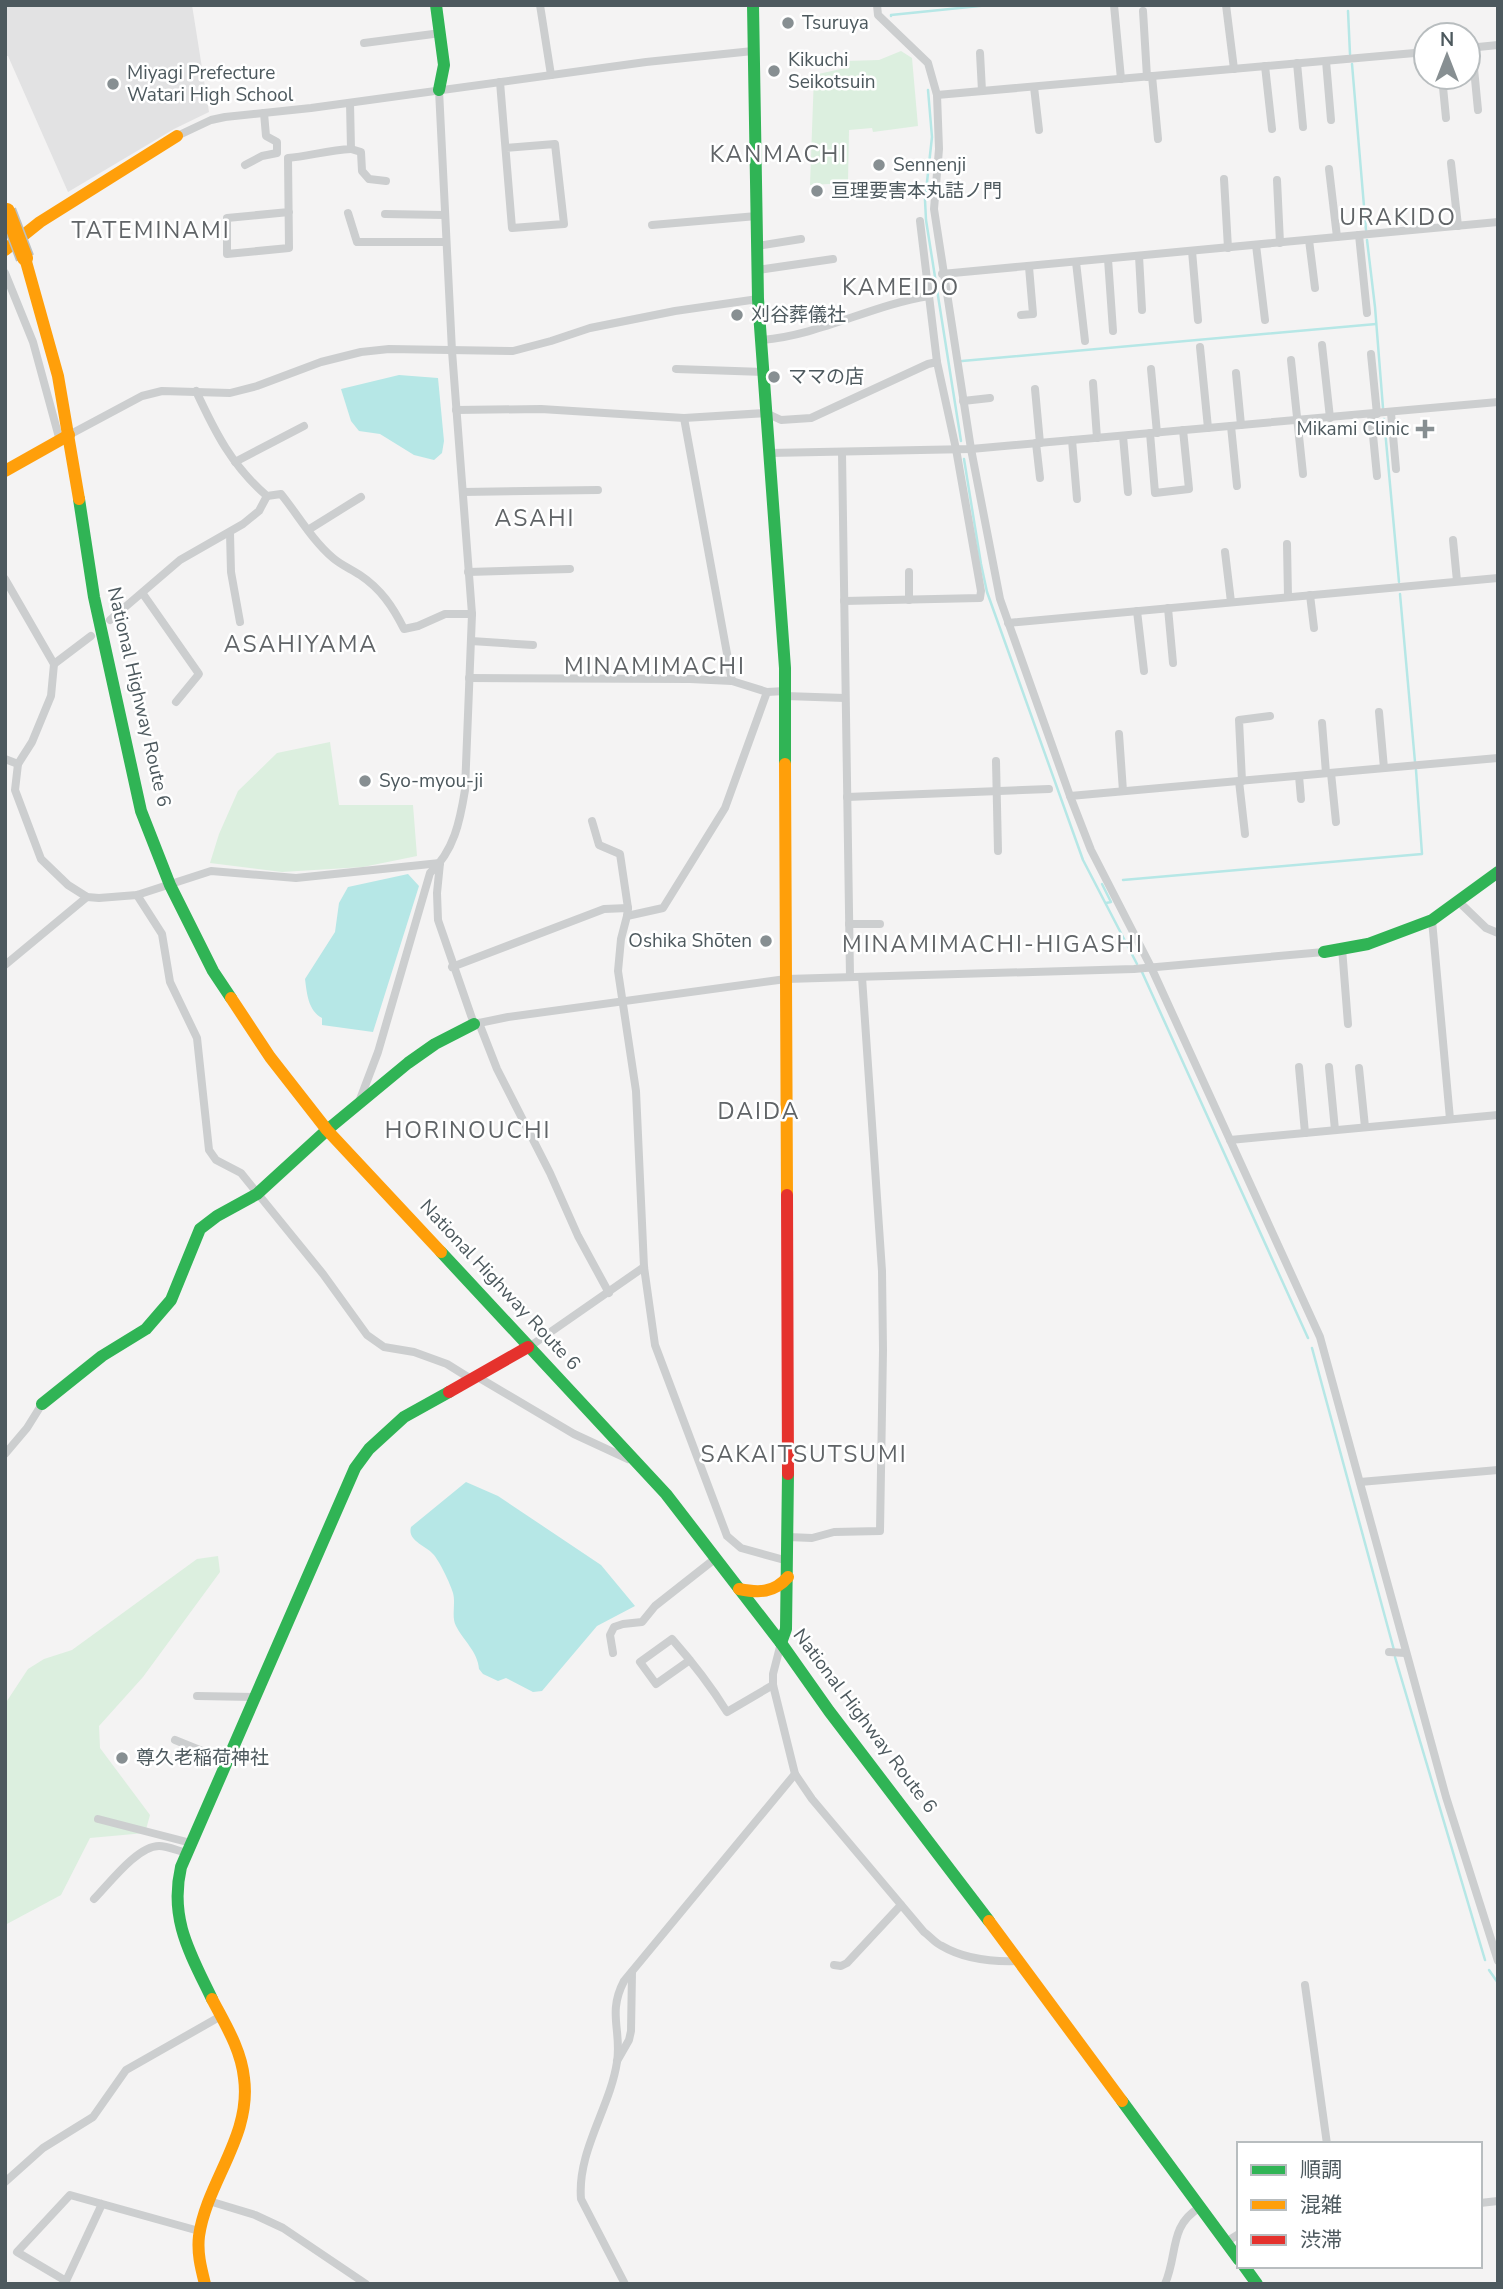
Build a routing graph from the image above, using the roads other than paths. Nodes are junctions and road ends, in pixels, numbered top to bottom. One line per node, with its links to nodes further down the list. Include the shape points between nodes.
1 (436, 5): 8 (main road)
2 (540, 5): 17 (street)
3 (752, 5): 10 (main road)
4 (877, 5): 26 (street, via 878,15 928,63)
5 (1114, 5): 19 (street)
6 (1226, 5): 16 (street)
7 (1143, 11): 18 (street)
8 (440, 33): 9 (street); 22 (main road, via 444,65)
9 (364, 43)
10 (753, 51): 17 (street); 50 (main road)
11 (980, 53): 23 (street)
12 (1412, 53): 13 (street)
13 (1325, 61): 14 (street); 31 (street)
14 (1297, 64): 15 (street); 32 (street)
15 (1265, 66): 16 (street); 33 (street)
16 (1234, 69): 18 (street)
17 (551, 75): 20 (street)
18 (1149, 76): 19 (street); 36 (street)
19 (1121, 79): 21 (street)
20 (500, 82): 22 (street); 37 (street)
21 (1034, 87): 23 (street); 34 (street)
22 (439, 90): 27 (street); 49 (street)
23 (982, 91): 26 (street)
24 (1443, 91): 30 (street)
25 (1476, 91): 28 (street)
26 (937, 95): 73 (street, via 934,209)
27 (350, 103): 29 (street); 38 (street)
28 (1478, 110)
29 (264, 113): 35 (street, via 211,120); 40 (street, via 266,136 277,142 277,153)
30 (1446, 118)
31 (1331, 120)
32 (1303, 127)
33 (1272, 129)
34 (1039, 130)
35 (177, 136): 64 (main road, via 40,222)
36 (1158, 139)
37 (506, 148): 37 (street, via 512,228 564,224 555,144)
38 (351, 149): 44 (street, via 361,152 362,172 369,179); 46 (street, via 288,158)
39 (1451, 163): 54 (street)
40 (245, 165)
41 (1329, 169): 56 (street)
42 (1224, 179): 63 (street)
43 (1277, 180): 60 (street)
44 (386, 181)
45 (6, 210): 115 (main road, National Highway Route 6, bridge, via 40,306 58,376)
46 (289, 212): 46 (street, via 289,248 227,254 227,218)
47 (348, 213): 59 (street, via 357,242)
48 (385, 214): 49 (street)
49 (444, 215): 59 (street)
50 (757, 216): 53 (street); 62 (main road)
51 (920, 221): 75 (street)
52 (1498, 222): 54 (street)
53 (652, 225)
54 (1458, 226): 55 (street)
55 (1359, 235): 56 (street); 78 (street)
56 (1338, 237): 58 (street)
57 (801, 239): 62 (street)
58 (1309, 240): 60 (street); 74 (street)
59 (445, 242): 87 (street)
60 (1280, 243): 61 (street)
61 (1256, 245): 63 (street); 81 (street)
62 (757, 246): 71 (main road)
63 (1228, 248): 65 (street)
64 (5, 250)
65 (1192, 251): 66 (street); 80 (street)
66 (1139, 256): 68 (street); 77 (street)
67 (833, 259): 71 (street)
68 (1108, 259): 69 (street); 82 (street)
69 (1076, 262): 70 (street); 84 (street)
70 (1029, 267): 73 (street); 79 (street, via 1033,314)
71 (758, 270): 76 (main road)
72 (5, 273): 115 (street)
73 (943, 274): 99 (street)
74 (1315, 288)
75 (929, 296): 83 (street, via 884,306 827,327); 90 (street)
76 (758, 299): 83 (main road); 87 (street, via 590,328 513,351)
77 (1142, 310)
78 (1367, 313)
79 (1021, 315)
80 (1198, 320)
81 (1265, 320)
82 (1113, 331)
83 (762, 340): 93 (main road)
84 (1085, 341)
85 (1322, 345): 106 (street)
86 (1200, 347): 111 (street)
87 (452, 351): 97 (street, via 361,352 230,393); 101 (street)
88 (1371, 355): 104 (street)
89 (1292, 360): 107 (street)
90 (937, 362): 102 (street, via 811,418 781,420); 119 (street)
91 (676, 369): 93 (street)
92 (1151, 369): 113 (street)
93 (764, 372): 102 (main road)
94 (1236, 373): 108 (street)
95 (1093, 383): 116 (street)
96 (1035, 389): 118 (street)
97 (196, 391): 115 (street, via 142,396); 123 (street, via 220,442)
98 (990, 398): 99 (street)
99 (963, 401): 120 (street)
100 (1498, 402): 103 (street)
101 (456, 410): 105 (street, via 541,409); 131 (street)
102 (766, 413): 105 (street); 121 (main road)
103 (1391, 413): 104 (street); 124 (street)
104 (1374, 414): 106 (street); 127 (street)
105 (684, 418): 167 (street)
106 (1330, 418): 107 (street)
107 (1298, 421): 108 (street); 126 (street)
108 (1241, 425): 110 (street)
109 (303, 426): 123 (street)
110 (1231, 426): 111 (street); 129 (street)
111 (1209, 428): 112 (street)
112 (1183, 430): 113 (street); 113 (street, via 1189,489 1155,493)
113 (1154, 433): 114 (street)
114 (1123, 436): 116 (street); 132 (street)
115 (65, 438): 125 (main road); 196 (main road, National Highway Route 6, via 141,811)
116 (1097, 438): 117 (street)
117 (1072, 440): 118 (street); 135 (street)
118 (1038, 443): 120 (street); 128 (street)
119 (956, 449): 120 (street); 122 (street); 150 (street, via 980,598)
120 (971, 449): 158 (street, via 995,579)
121 (769, 453): 122 (street); 169 (main road)
122 (842, 453): 151 (street)
123 (235, 462): 133 (street)
124 (1396, 469)
125 (5, 471)
126 (1303, 474)
127 (1377, 476)
128 (1040, 478)
129 (1237, 486)
130 (598, 490): 131 (street)
131 (463, 492): 142 (street)
132 (1128, 492)
133 (267, 496): 136 (street, via 281,494); 137 (street, via 259,511)
134 (361, 497): 136 (street)
135 (1077, 499)
136 (309, 530): 155 (street, via 331,557 384,596 404,629 444,614)
137 (230, 533): 147 (street, via 180,560); 157 (street)
138 (1453, 540): 146 (street)
139 (1287, 544): 149 (street)
140 (1225, 552): 152 (street)
141 (570, 569): 142 (street)
142 (468, 572): 155 (street)
143 (909, 572): 150 (street)
144 (1498, 578): 146 (street)
145 (5, 579): 164 (street)
146 (1457, 581): 148 (street)
147 (143, 594): 156 (street); 171 (street, via 199,674)
148 (1310, 595): 149 (street); 159 (street)
149 (1288, 597): 152 (street)
150 (909, 600): 151 (street)
151 (844, 601): 170 (street)
152 (1231, 602): 153 (street)
153 (1168, 608): 154 (street); 163 (street)
154 (1138, 611): 158 (street); 165 (street)
155 (471, 614): 161 (street)
156 (110, 620)
157 (240, 622)
158 (1009, 623): 187 (street)
159 (1314, 628)
160 (91, 636): 164 (street)
161 (471, 640): 162 (street); 166 (street)
162 (533, 645)
163 (1172, 663)
164 (54, 664): 179 (street, via 51,696)
165 (1144, 671)
166 (470, 678): 167 (street); 194 (street, via 461,818)
167 (732, 681): 168 (street)
168 (767, 692): 169 (street); 200 (street, via 725,808 663,908)
169 (785, 694): 170 (street); 212 (main road)
170 (845, 698): 188 (street)
171 (176, 702)
172 (1379, 712): 180 (street)
173 (1270, 716): 183 (street, via 1240,720)
174 (1322, 723): 181 (street)
175 (1119, 734): 186 (street)
176 (1498, 758): 180 (street)
177 (5, 759): 179 (street)
178 (996, 761): 185 (street)
179 (18, 764): 198 (street, via 15,790 41,859)
180 (1384, 768): 181 (street)
181 (1329, 773): 182 (street); 191 (street)
182 (1299, 776): 183 (street); 189 (street)
183 (1241, 781): 186 (street); 192 (street)
184 (1049, 789): 185 (street)
185 (996, 791): 188 (street); 193 (street)
186 (1124, 791): 187 (street)
187 (1070, 796): 209 (street, via 1091,850)
188 (847, 797): 202 (street)
189 (1301, 799)
190 (592, 821): 200 (street, via 599,845 620,854)
191 (1336, 822)
192 (1245, 834)
193 (998, 851)
194 (440, 863): 196 (street, via 296,878 211,871); 208 (street, via 438,919); 219 (street, via 430,873 378,1052)
195 (1498, 872): 199 (main road)
196 (170, 885): 197 (street); 223 (main road, National Highway Route 6, via 213,971 270,1057)
197 (137, 895): 198 (street); 227 (street, via 162,934 170,982 197,1038 209,1150 216,1160 241,1173)
198 (87, 897): 207 (street)
199 (1458, 901): 201 (main road); 204 (street, via 1486,928)
200 (627, 912): 208 (street, via 604,909); 213 (street, via 618,971)
201 (1432, 920): 205 (main road, via 1368,944); 221 (street)
202 (849, 924): 203 (street); 210 (street)
203 (880, 924)
204 (1498, 933)
205 (1342, 948): 206 (main road); 215 (street)
206 (1324, 952): 209 (street)
207 (5, 965)
208 (452, 967): 214 (street)
209 (1151, 967): 211 (street); 226 (street)
210 (850, 976): 211 (street); 212 (street)
211 (862, 977): 237 (street, via 882,1270 880,1531)
212 (786, 979): 213 (street); 237 (main road)
213 (622, 1003): 214 (street); 228 (street, via 636,1091)
214 (476, 1024): 219 (main road, via 435,1044); 229 (street)
215 (1348, 1024)
216 (1299, 1067): 225 (street)
217 (1329, 1067): 224 (street)
218 (1359, 1068): 222 (street)
219 (357, 1107): 223 (main road)
220 (1498, 1115): 221 (street)
221 (1450, 1119): 222 (street)
222 (1365, 1127): 224 (street)
223 (327, 1130): 227 (main road); 230 (main road, National Highway Route 6)
224 (1335, 1130): 225 (street)
225 (1305, 1133): 226 (street)
226 (1230, 1140): 236 (street, via 1320,1337)
227 (257, 1194): 231 (street, via 367,1335 384,1348 414,1352); 232 (main road, via 200,1228 171,1300 146,1329 102,1356)
228 (644, 1267): 229 (street); 239 (street, via 655,1345 727,1536 741,1548)
229 (610, 1293): 230 (street)
230 (528, 1347): 231 (main road); 234 (main road, National Highway Route 6)
231 (473, 1378): 234 (street); 248 (main road, via 404,1417 355,1468)
232 (41, 1404): 233 (street)
233 (5, 1454)
234 (638, 1464): 238 (main road, National Highway Route 6)
235 (1498, 1470): 236 (street)
236 (1360, 1482): 244 (street)
237 (788, 1537): 239 (main road)
238 (716, 1558): 240 (main road, National Highway Route 6); 243 (street, via 655,1606 642,1622 614,1628)
239 (788, 1569): 240 (main road, via 783,1584 773,1591 758,1594); 241 (main road)
240 (739, 1589): 241 (main road, National Highway Route 6)
241 (782, 1643): 246 (street); 256 (main road, National Highway Route 6)
242 (1389, 1652): 244 (street)
243 (612, 1653)
244 (1405, 1653): 257 (street)
245 (690, 1660): 245 (street, via 673,1639 640,1662 656,1684); 246 (street, via 726,1712)
246 (773, 1685): 251 (street)
247 (197, 1696): 248 (street)
248 (254, 1697): 250 (main road)
249 (175, 1740): 250 (street)
250 (227, 1761): 253 (main road)
251 (795, 1774): 255 (street); 259 (street)
252 (98, 1819): 253 (street)
253 (189, 1848): 254 (street, via 151,1847 138,1854); 261 (main road, via 177,1882 180,1930)
254 (94, 1899)
255 (901, 1905): 256 (street, via 941,1946 983,1959); 258 (street, via 847,1963)
256 (1019, 1961): 267 (main road, National Highway Route 6)
257 (1498, 1961)
258 (834, 1965)
259 (632, 1972): 262 (street, via 631,2031); 262 (street, via 618,1993 614,2014)
260 (1305, 1985): 263 (street)
261 (221, 2016): 264 (street, via 126,2070 93,2118 43,2148); 265 (main road, via 241,2056 246,2102 232,2151)
262 (617, 2061): 273 (street, via 580,2188 581,2199)
263 (1327, 2142)
264 (5, 2182)
265 (209, 2201): 268 (main road); 272 (street, via 283,2228)
266 (102, 2204): 266 (street, via 70,2195 17,2252 66,2281); 268 (street)
267 (1199, 2208): 269 (main road, National Highway Route 6); 274 (street, via 1179,2225)
268 (199, 2231): 271 (main road, via 198,2270)
269 (1232, 2238)
270 (1245, 2268): 275 (main road)
271 (205, 2284)
272 (366, 2284)
273 (625, 2284)
274 (1165, 2284)
275 (1257, 2284)

